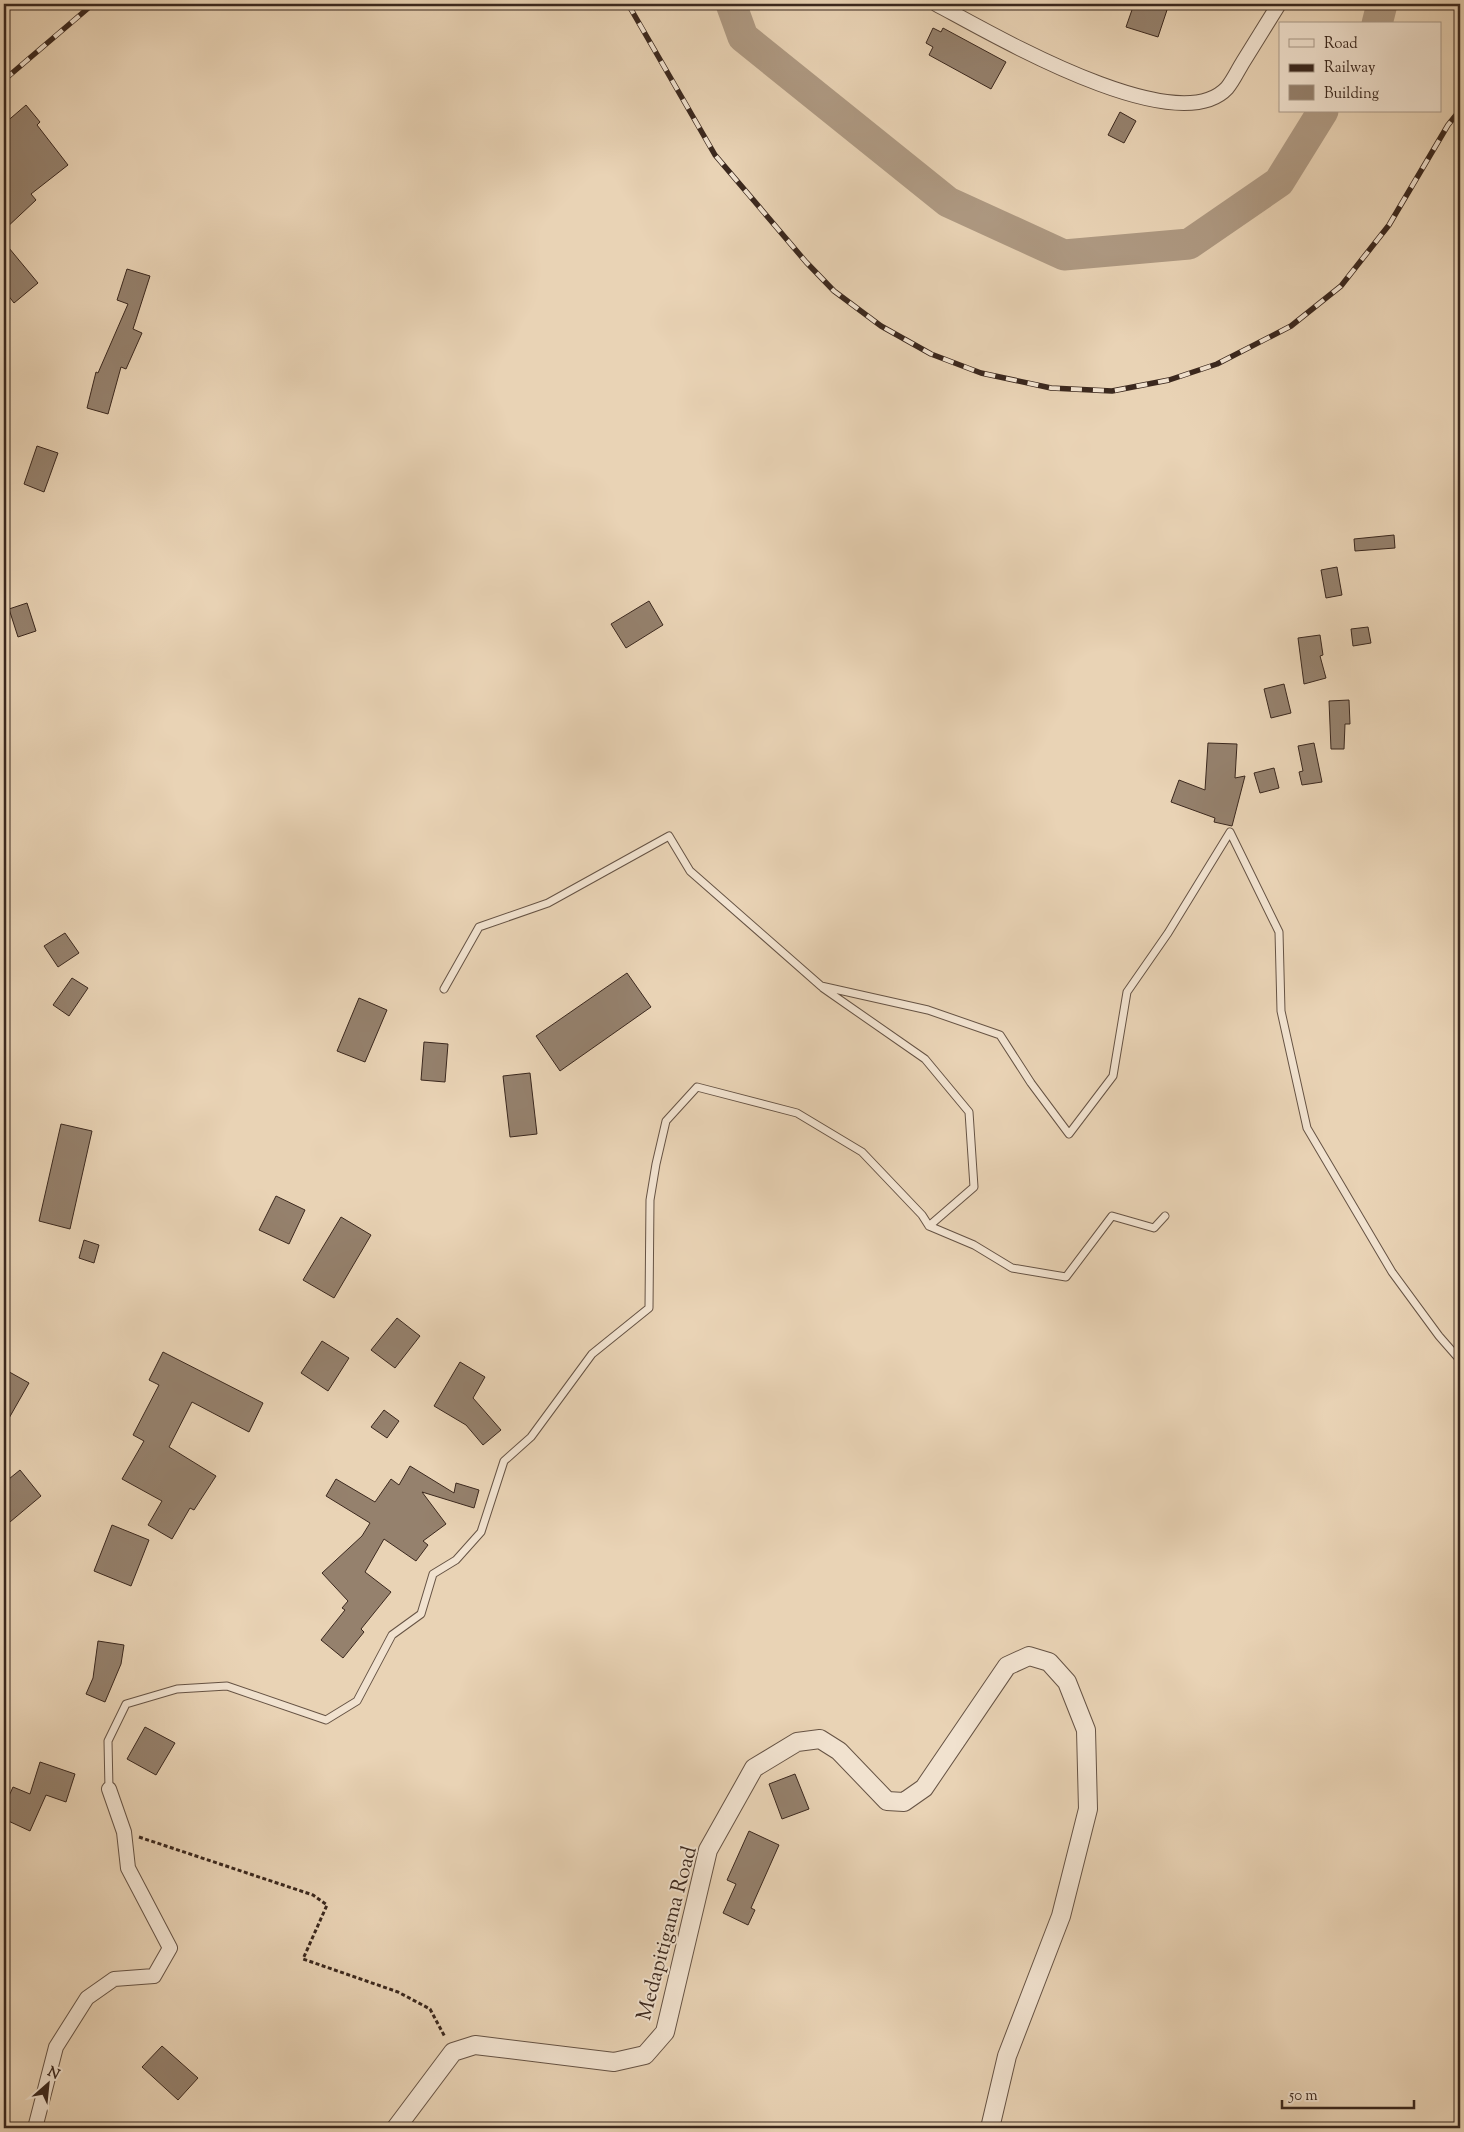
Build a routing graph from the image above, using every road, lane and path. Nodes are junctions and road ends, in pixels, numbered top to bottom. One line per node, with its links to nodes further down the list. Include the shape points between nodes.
1 (936, 4): 2 (street, via 1044,62 1115,89 1178,104 1205,102 1226,88)
2 (1279, 4)
3 (821, 986): 4 (lane, via 690,871 670,836 548,903 479,927); 6 (lane, via 924,1059 969,1112 974,1187); 7 (lane, via 928,1010 1000,1035 1069,1134 1113,1076 1127,992 1168,933 1230,832 1279,932 1281,1011 1307,1128 1392,1272 1438,1336)
4 (444, 989)
5 (1165, 1216): 6 (lane, via 1154,1228 1112,1216 1066,1277 1012,1268 974,1245)
6 (929, 1226): 8 (lane, via 862,1152 797,1113 697,1087 666,1121 656,1164 650,1200 649,1308 592,1354 531,1437 504,1461 481,1532 456,1560 433,1574 422,1614 392,1636 357,1702 326,1720 227,1686 177,1689 126,1704 108,1741)
7 (1460, 1360)
8 (109, 1790): 9 (street)
9 (124, 1832): 10 (path, via 313,1895 327,1905 303,1959 398,1992 430,2010); 11 (street, via 128,1868 170,1948 154,1976 114,1979 87,1998 56,2047)
10 (453, 2052): 12 (street); 13 (street, Medapitigama Road, via 475,2045 614,2062 645,2055 664,2032 708,1850 754,1768 797,1742 820,1739 839,1751 887,1801 904,1802 924,1788 1007,1666 1029,1656 1049,1662 1067,1682 1083,1722 1086,1730 1088,1809 1061,1916 1006,2056)
11 (35, 2128)
12 (396, 2128)
13 (990, 2128)

